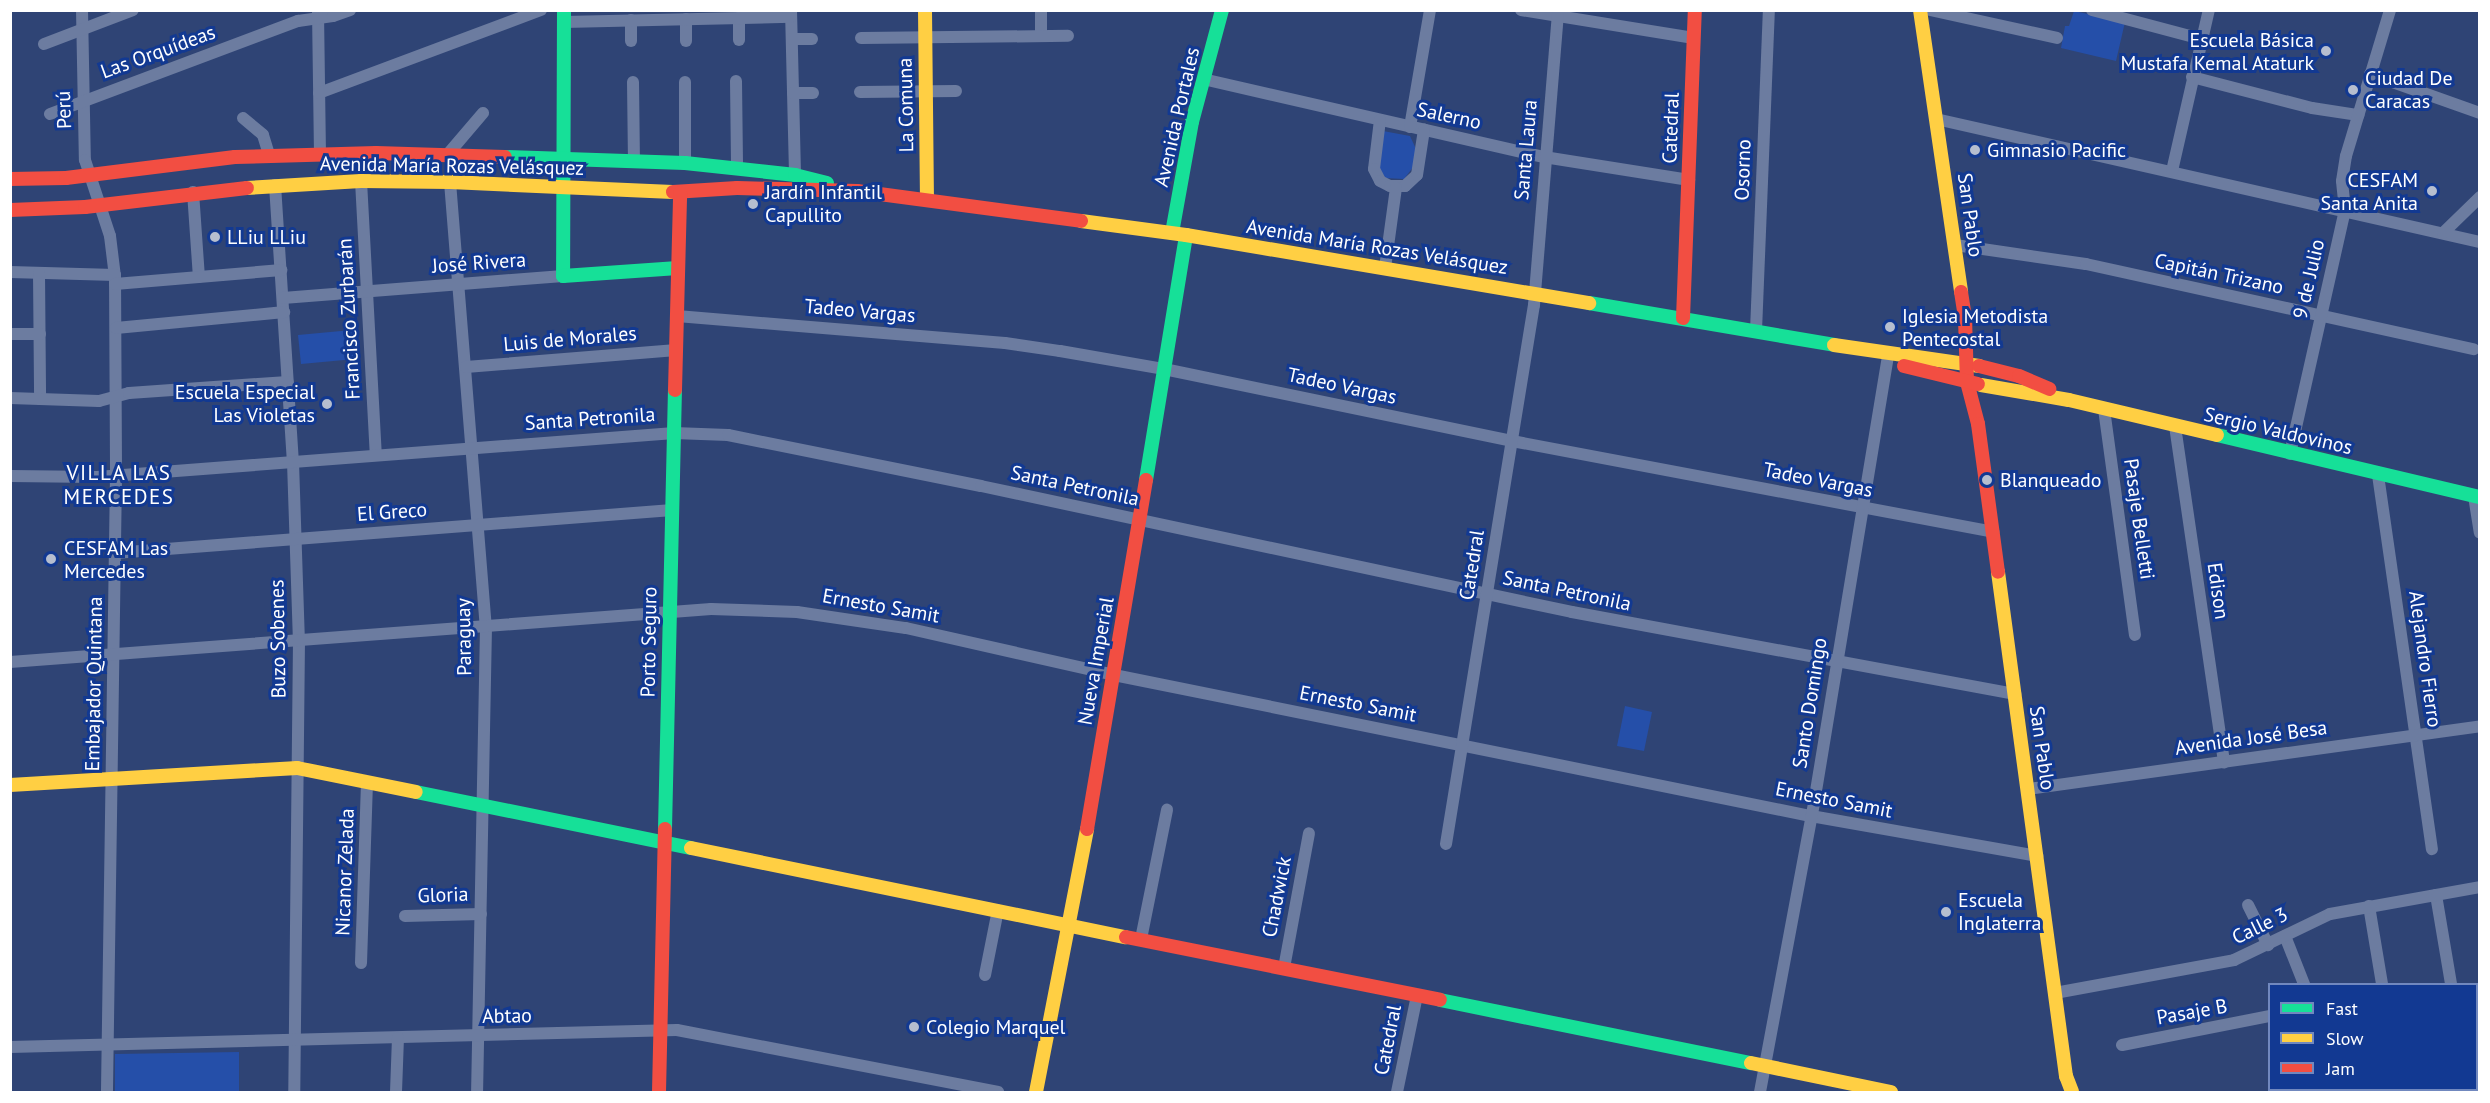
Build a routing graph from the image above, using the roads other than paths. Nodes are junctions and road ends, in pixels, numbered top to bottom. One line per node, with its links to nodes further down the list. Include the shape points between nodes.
1 (82, 10): 27 (street, Perú)
2 (133, 10): 27 (street)
3 (350, 10): 18 (street, Las Orquídeas)
4 (541, 10): 50 (street)
5 (925, 10): 31 (main road, La Comuna)
6 (1041, 10): 28 (street)
7 (1222, 10): 43 (main road, Avenida Portales)
8 (1430, 10): 61 (street)
9 (1521, 10): 21 (street)
10 (1695, 10): 32 (main road, Catedral)
11 (1769, 10): 110 (street, Osorno)
12 (1920, 10): 59 (main road, San Pablo)
13 (1930, 10): 26 (street)
14 (1994, 10): 26 (street)
15 (2092, 10): 36 (street)
16 (2209, 10): 36 (street)
17 (2390, 10): 41 (street, 9 de Julio)
18 (318, 14): 50 (street); 53 (street, Las Orquídeas)
19 (705, 14): 23 (street); 24 (street)
20 (791, 14): 23 (street); 34 (street)
21 (1558, 14): 32 (street); 66 (street, Santa Laura)
22 (564, 16): 25 (street); 67 (main road)
23 (739, 18): 38 (street)
24 (686, 19): 25 (street); 37 (street)
25 (631, 20): 39 (street)
26 (1991, 24): 33 (street)
27 (82, 30): 40 (street); 53 (street, Perú)
28 (1041, 36): 29 (street); 31 (street)
29 (1068, 36)
30 (861, 38): 31 (street)
31 (925, 38): 47 (main road, La Comuna)
32 (1694, 38): 75 (main road, Catedral)
33 (2057, 38)
34 (792, 39): 35 (street); 51 (street)
35 (812, 39)
36 (2201, 39): 42 (street)
37 (686, 40)
38 (739, 40)
39 (631, 41)
40 (44, 44)
41 (2370, 74): 55 (street); 57 (street, 9 de Julio)
42 (2192, 77): 57 (street, via 2312,108); 71 (street)
43 (1203, 79): 60 (street, Salerno); 90 (main road, Avenida Portales)
44 (736, 81): 70 (street)
45 (633, 82): 68 (street)
46 (685, 82): 69 (street)
47 (926, 91): 48 (street); 49 (street); 85 (main road, La Comuna)
48 (956, 91)
49 (860, 92)
50 (320, 93): 63 (street)
51 (793, 93): 52 (street); 72 (street)
52 (813, 93)
53 (83, 100): 56 (street, Las Orquídeas); 73 (street, Perú)
54 (483, 113): 64 (street, Avenida María Rozas Velásquez)
55 (2480, 113)
56 (50, 114)
57 (2358, 115): 88 (street, 9 de Julio, via 2343,173)
58 (243, 118): 65 (street, via 263,135)
59 (1936, 119): 71 (street); 92 (main road, San Pablo)
60 (1380, 120): 61 (street, Salerno); 80 (street, via 1374,169 1380,181)
61 (1410, 127): 62 (street, Salerno)
62 (1424, 130): 66 (street, Salerno); 80 (street, via 1417,175)
63 (320, 153): 64 (main road, Avenida María Rozas Velásquez); 65 (main road, Avenida María Rozas Velásquez)
64 (448, 154): 67 (main road, Avenida María Rozas Velásquez)
65 (269, 155): 73 (main road, Avenida María Rozas Velásquez)
66 (1544, 157): 75 (street, Salerno); 103 (street, Santa Laura)
67 (564, 158): 68 (main road, Avenida María Rozas Velásquez); 79 (main road)
68 (634, 160): 69 (main road, Avenida María Rozas Velásquez)
69 (685, 164): 70 (main road, Avenida María Rozas Velásquez)
70 (736, 170): 72 (main road, Avenida María Rozas Velásquez)
71 (2172, 171): 88 (street)
72 (795, 175): 81 (main road, Avenida María Rozas Velásquez)
73 (89, 176): 74 (main road, Avenida María Rozas Velásquez); 86 (street, Perú)
74 (10, 179)
75 (1689, 180): 108 (main road, Catedral)
76 (361, 181): 77 (main road, Avenida María Rozas Velásquez); 78 (main road, Avenida María Rozas Velásquez); 102 (street, Francisco Zurbarán)
77 (450, 182): 79 (main road, Avenida María Rozas Velásquez); 101 (street, Paraguay)
78 (275, 185): 82 (main road, Avenida María Rozas Velásquez); 95 (street, Buzo Sobenes)
79 (564, 187): 83 (main road, Avenida María Rozas Velásquez); 98 (main road)
80 (1396, 188): 94 (street)
81 (857, 191): 83 (main road, Avenida María Rozas Velásquez, via 737,188); 85 (main road, Avenida María Rozas Velásquez)
82 (193, 192): 86 (main road, Avenida María Rozas Velásquez); 99 (street)
83 (681, 193): 93 (main road, Porto Seguro)
84 (2480, 197): 89 (street)
85 (927, 199): 90 (main road, Avenida María Rozas Velásquez)
86 (99, 206): 87 (main road, Avenida María Rozas Velásquez); 100 (street, Embajador Quintana, via 110,236)
87 (10, 210)
88 (2345, 210): 89 (street); 107 (street, 9 de Julio)
89 (2443, 233): 91 (street)
90 (1179, 234): 94 (main road, Avenida María Rozas Velásquez); 118 (main road, Nueva Imperial)
91 (2480, 242)
92 (1955, 245): 107 (street, Capitán Trizano, via 2077,262); 116 (main road, San Pablo)
93 (678, 268): 98 (main road, José Rivera); 106 (main road, Porto Seguro)
94 (1385, 268): 103 (main road, Avenida María Rozas Velásquez)
95 (281, 270): 99 (street); 104 (street, Buzo Sobenes)
96 (10, 272): 97 (street)
97 (39, 273): 100 (street); 112 (street)
98 (563, 276): 101 (street, José Rivera)
99 (199, 277): 100 (street)
100 (115, 279): 109 (street, Embajador Quintana)
101 (459, 284): 102 (street, José Rivera); 117 (street, Paraguay)
102 (366, 291): 104 (street, José Rivera); 133 (street, Francisco Zurbarán)
103 (1535, 293): 108 (main road, Avenida María Rozas Velásquez); 130 (street, Catedral)
104 (283, 297): 105 (street, Buzo Sobenes)
105 (284, 312): 109 (street); 120 (street, Buzo Sobenes)
106 (677, 316): 114 (main road, Porto Seguro); 118 (street, Tadeo Vargas, via 1005,343)
107 (2321, 316): 113 (street, Capitán Trizano); 132 (street, 9 de Julio)
108 (1683, 318): 110 (main road, Avenida María Rozas Velásquez)
109 (116, 328): 122 (street, Embajador Quintana)
110 (1756, 331): 115 (main road, Avenida María Rozas Velásquez)
111 (10, 334): 112 (street)
112 (40, 334): 124 (street)
113 (2474, 349)
114 (676, 350): 117 (street, Luis de Morales); 129 (main road, Porto Seguro)
115 (1888, 354): 116 (main road, Avenida María Rozas Velásquez); 119 (main road, Avenida María Rozas Velásquez, via 1908,367); 139 (street, Santo Domingo)
116 (1972, 365): 119 (main road, San Pablo); 121 (main road, San Pablo); 125 (main road, Sergio Valdovinos, via 2026,379)
117 (466, 367): 131 (street, Paraguay)
118 (1164, 369): 130 (street, Tadeo Vargas); 141 (main road, Nueva Imperial)
119 (1967, 381): 121 (main road, Avenida María Rozas Velásquez); 127 (main road, San Pablo)
120 (288, 382): 122 (street); 134 (street, Buzo Sobenes)
121 (1981, 385): 125 (main road, Sergio Valdovinos); 127 (main road, San Pablo)
122 (116, 397): 124 (street, via 99,401); 137 (street, Embajador Quintana)
123 (10, 398): 124 (street)
124 (40, 399)
125 (2069, 400): 126 (main road, Sergio Valdovinos)
126 (2104, 409): 128 (main road, Sergio Valdovinos); 150 (street, Pasaje Belletti)
127 (1978, 424): 143 (main road, San Pablo)
128 (2175, 426): 132 (main road, Sergio Valdovinos); 160 (street, Edison)
129 (674, 433): 131 (street, Santa Petronila); 140 (main road, Porto Seguro); 141 (street, Santa Petronila, via 740,437)
130 (1512, 441): 139 (street, Tadeo Vargas); 147 (street, Catedral)
131 (473, 447): 133 (street, Santa Petronila); 142 (street, Paraguay)
132 (2290, 454): 135 (main road, Sergio Valdovinos)
133 (376, 455): 134 (street, Santa Petronila)
134 (293, 462): 137 (street, Santa Petronila); 145 (street, Buzo Sobenes)
135 (2378, 475): 138 (main road, Sergio Valdovinos); 158 (street, Alejandro Fierro)
136 (10, 476): 137 (street, Santa Petronila)
137 (116, 476): 146 (street, Embajador Quintana)
138 (2477, 497): 144 (street)
139 (1862, 509): 143 (street, Tadeo Vargas); 154 (street, Santo Domingo)
140 (672, 510): 142 (street, El Greco); 148 (main road, Porto Seguro)
141 (1140, 520): 147 (street, Santa Petronila); 155 (main road, Nueva Imperial)
142 (478, 525): 145 (street, El Greco); 149 (street, Paraguay)
143 (1993, 532): 156 (main road, San Pablo)
144 (2480, 533)
145 (295, 539): 146 (street, El Greco); 151 (street, Buzo Sobenes)
146 (115, 553): 152 (street, Embajador Quintana)
147 (1487, 594): 154 (street, Santa Petronila); 159 (street, Catedral)
148 (669, 611): 149 (street, Ernesto Samit); 155 (street, Ernesto Samit, via 730,608 847,617); 170 (main road, Porto Seguro)
149 (486, 627): 151 (street, Ernesto Samit); 166 (street, Paraguay)
150 (2134, 635)
151 (299, 639): 152 (street, Ernesto Samit); 161 (street, Buzo Sobenes)
152 (112, 654): 153 (street, Ernesto Samit); 162 (street, Embajador Quintana)
153 (10, 662)
154 (1837, 662): 156 (street, Santa Petronila); 168 (street, Santo Domingo)
155 (1114, 675): 159 (street, Ernesto Samit); 181 (main road, Nueva Imperial)
156 (2015, 694): 165 (main road, San Pablo)
157 (2480, 726): 158 (street, Avenida José Besa)
158 (2416, 735): 160 (street, Avenida José Besa); 172 (street, Alejandro Fierro)
159 (1463, 745): 168 (street, Ernesto Samit); 171 (street, Catedral)
160 (2223, 762): 165 (street, Avenida José Besa)
161 (297, 768): 162 (main road); 163 (main road); 197 (street, Buzo Sobenes)
162 (112, 778): 164 (main road); 198 (street, Embajador Quintana)
163 (367, 782): 166 (main road); 185 (street, Nicanor Zelada)
164 (10, 786)
165 (2028, 789): 173 (main road, San Pablo)
166 (483, 805): 170 (main road); 179 (street, Paraguay)
167 (1167, 810): 183 (street)
168 (1811, 816): 173 (street, Ernesto Samit); 201 (street, Santo Domingo)
169 (1309, 833): 186 (street, Chadwick)
170 (664, 842): 178 (main road); 194 (main road, Porto Seguro)
171 (1446, 844)
172 (2432, 849)
173 (2037, 856): 191 (main road, San Pablo)
174 (2480, 887): 175 (street, Calle 3)
175 (2436, 895): 177 (street, Calle 3); 190 (street)
176 (2248, 905): 184 (street)
177 (2368, 906): 182 (street, Calle 3, via 2330,914); 189 (street)
178 (998, 910): 181 (main road); 187 (street)
179 (481, 914): 180 (street, Gloria); 195 (street, Paraguay)
180 (405, 916)
181 (1070, 924): 183 (main road); 209 (main road, Nueva Imperial)
182 (2285, 936): 184 (street, Calle 3); 188 (street)
183 (1141, 939): 186 (main road)
184 (2268, 945): 191 (street, Calle 3, via 2234,960)
185 (361, 963)
186 (1284, 968): 192 (main road)
187 (984, 975)
188 (2304, 983)
189 (2382, 983)
190 (2451, 983)
191 (2055, 993): 202 (main road, San Pablo)
192 (1417, 995): 201 (main road); 210 (street, Catedral)
193 (2268, 1016): 199 (street, Pasaje B)
194 (661, 1031): 195 (street, Abtao); 207 (main road, Porto Seguro); 208 (street, Abtao, via 698,1033)
195 (478, 1036): 196 (street, Abtao); 206 (street, Paraguay)
196 (398, 1038): 197 (street, Abtao); 205 (street)
197 (295, 1041): 198 (street, Abtao); 204 (street, Buzo Sobenes)
198 (108, 1044): 200 (street, Abtao); 203 (street, Embajador Quintana)
199 (2122, 1045)
200 (10, 1047)
201 (1766, 1066): 211 (street, Santo Domingo); 212 (main road)
202 (2066, 1076): 213 (main road, San Pablo); 214 (main road, San Pablo)
203 (107, 1092)
204 (294, 1092)
205 (396, 1092)
206 (477, 1092)
207 (659, 1092)
208 (998, 1092)
209 (1036, 1092)
210 (1397, 1092)
211 (1760, 1092)
212 (1891, 1092)
213 (2064, 1092)
214 (2072, 1092)

